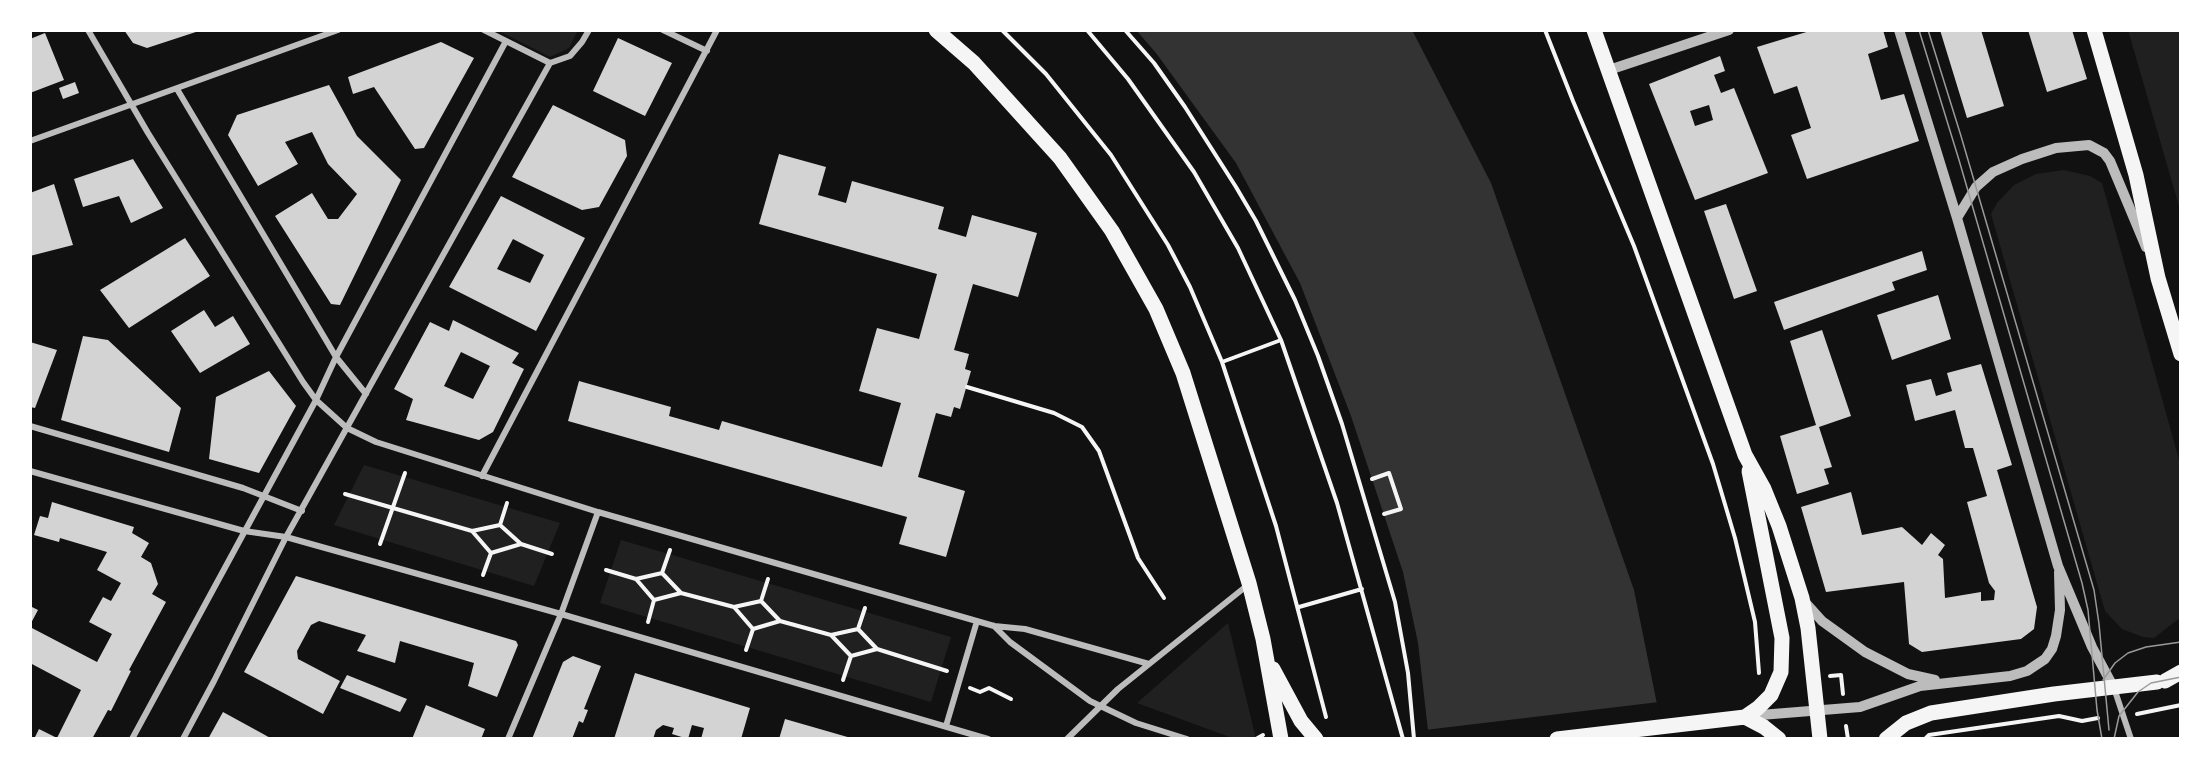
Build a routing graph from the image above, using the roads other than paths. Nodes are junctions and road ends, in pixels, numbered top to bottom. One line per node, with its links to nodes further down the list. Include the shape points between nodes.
1 (88, 30): 17 (street)
2 (338, 30): 16 (street)
3 (484, 30): 12 (street)
4 (589, 30): 14 (street, via 570,56)
5 (663, 30): 13 (street)
6 (717, 30): 13 (street)
7 (936, 30): 36 (main road, via 974,63 1060,158 1136,271 1183,374)
8 (1594, 30): 15 (main road)
9 (1729, 30): 15 (street)
10 (1899, 30): 19 (street)
11 (2094, 30): 20 (main road, via 2136,176)
12 (506, 41): 14 (street); 22 (street)
13 (707, 51): 29 (street)
14 (550, 63): 23 (street)
15 (1609, 70): 27 (main road)
16 (177, 89): 17 (street); 22 (street)
17 (132, 106): 18 (street); 24 (street)
18 (30, 141)
19 (1957, 218): 20 (street, via 1976,187 1994,172 2056,148 2089,146 2104,153 2114,168); 35 (street)
20 (2158, 278): 21 (main road)
21 (2181, 354)
22 (336, 357): 23 (street); 24 (street)
23 (366, 394): 26 (street)
24 (316, 400): 26 (street); 30 (street)
25 (30, 426): 30 (street)
26 (347, 428): 29 (street, via 376,442); 31 (street)
27 (1745, 455): 37 (main road, via 1773,510); 50 (main road, via 1774,590 1783,654 1780,677 1771,695)
28 (30, 471): 33 (street)
29 (483, 476): 32 (street)
30 (263, 495): 31 (street); 33 (street)
31 (302, 511): 34 (street)
32 (598, 512): 38 (street); 39 (street)
33 (244, 531): 34 (street); 52 (street)
34 (286, 537): 38 (street); 53 (street)
35 (2058, 566): 45 (street, via 2060,621 2045,659 2018,674); 47 (street)
36 (1249, 584): 41 (main road); 42 (street)
37 (1802, 598): 45 (street, via 1832,629 1871,656 1908,674); 49 (main road)
38 (561, 614): 51 (street); 54 (street)
39 (976, 621): 40 (street); 51 (street)
40 (994, 626): 42 (street, via 1025,629); 48 (street, via 1067,686)
41 (1266, 656): 58 (main road); 59 (main road, via 1301,721)
42 (1149, 664): 48 (street)
43 (2181, 672): 46 (main road)
44 (2181, 679): 46 (street)
45 (1950, 682): 49 (street, via 1928,684 1860,707)
46 (2161, 682): 47 (main road)
47 (2114, 688): 63 (main road, via 1931,713 1914,719); 64 (street)
48 (1100, 707): 56 (street); 57 (street)
49 (1818, 711): 50 (street); 62 (main road)
50 (1745, 717): 60 (main road); 61 (main road)
51 (946, 726): 55 (street)
52 (132, 739)
53 (183, 739)
54 (508, 739)
55 (988, 739)
56 (1067, 739)
57 (1187, 739)
58 (1281, 739)
59 (1316, 739)
60 (1557, 739)
61 (1779, 739)
62 (1820, 739)
63 (1886, 739)
64 (2131, 739)

